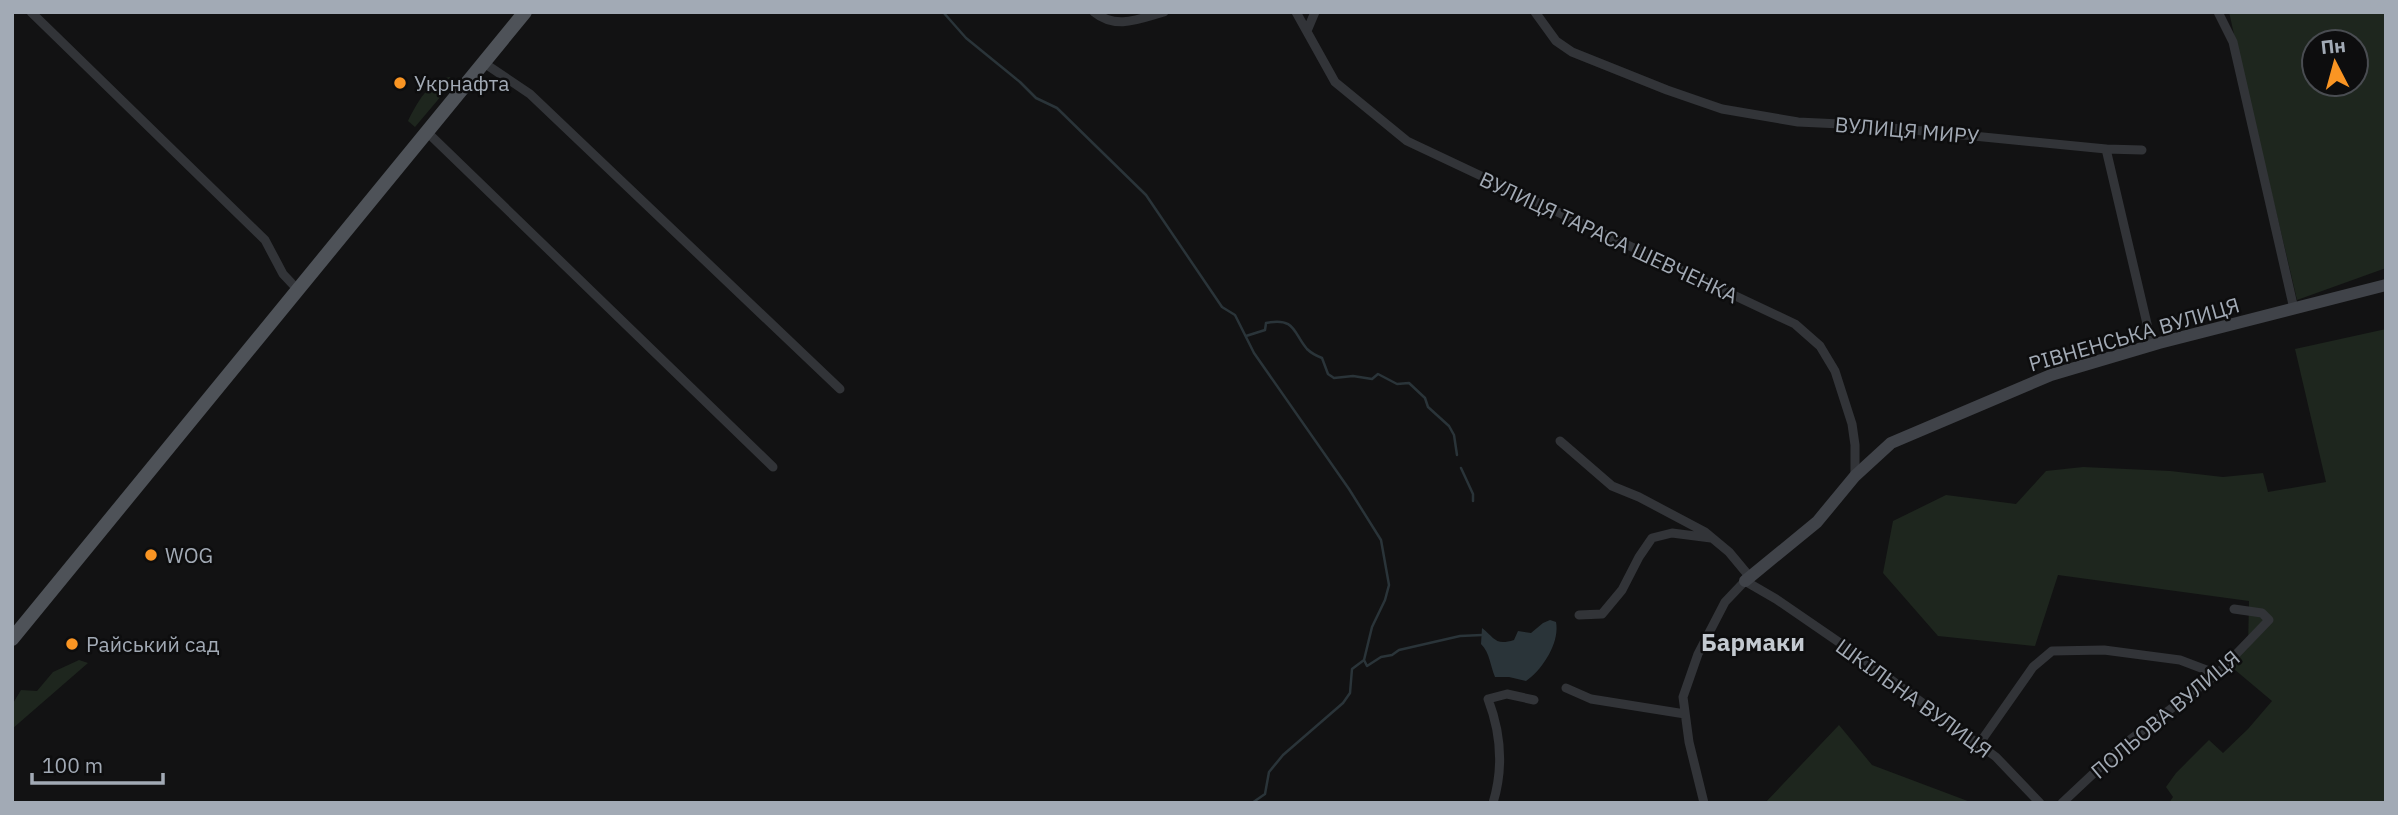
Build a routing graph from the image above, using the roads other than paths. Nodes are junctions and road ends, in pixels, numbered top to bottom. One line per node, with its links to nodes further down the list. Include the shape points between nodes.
1 (31, 12): 15 (street, via 265,240 283,274)
2 (525, 12): 10 (main road)
3 (1094, 12): 4 (street, via 1105,22 1131,22)
4 (1164, 12)
5 (1296, 12): 9 (street, ВУЛИЦЯ ТАРАСА ШЕВЧЕНКА)
6 (1315, 12): 9 (street)
7 (1535, 12): 12 (street, ВУЛИЦЯ МИРУ, via 1556,41 1572,52 1722,109 1798,122)
8 (2219, 12): 16 (street, via 2233,42)
9 (1307, 31): 21 (street, ВУЛИЦЯ ТАРАСА ШЕВЧЕНКА, via 1335,82 1407,141 1795,324 1819,346 1835,371 1852,424)
10 (484, 62): 11 (main road); 18 (street, via 530,94)
11 (427, 132): 15 (main road); 20 (street)
12 (2106, 149): 13 (street, ВУЛИЦЯ МИРУ); 17 (street)
13 (2142, 150)
14 (2386, 285): 16 (street, РІВНЕНСЬКА ВУЛИЦЯ)
15 (298, 290): 26 (main road)
16 (2294, 309): 17 (street, РІВНЕНСЬКА ВУЛИЦЯ)
17 (2152, 345): 21 (street, РІВНЕНСЬКА ВУЛИЦЯ, via 2051,375 1891,443)
18 (840, 389)
19 (1560, 441): 22 (street, ШКІЛЬНА ВУЛИЦЯ, via 1612,486)
20 (773, 467)
21 (1855, 476): 23 (street, РІВНЕНСЬКА ВУЛИЦЯ, via 1817,522)
22 (1712, 538): 23 (street, ШКІЛЬНА ВУЛИЦЯ, via 1729,552); 25 (street, via 1672,533 1652,538 1622,590 1602,614)
23 (1747, 579): 30 (street, РІВНЕНСЬКА ВУЛИЦЯ, via 1725,601 1698,654 1683,697); 31 (street, ШКІЛЬНА ВУЛИЦЯ)
24 (2234, 609): 27 (street, ПОЛЬОВА ВУЛИЦЯ, via 2262,613 2269,620)
25 (1579, 615)
26 (12, 639)
27 (2217, 674): 31 (street, via 2180,660 2104,650 2052,651 2032,667); 35 (street, ПОЛЬОВА ВУЛИЦЯ, via 2127,742)
28 (1566, 688): 30 (street, via 1591,699)
29 (1534, 700): 32 (street, via 1507,694 1488,699 1501,779)
30 (1685, 714): 33 (street, РІВНЕНСЬКА ВУЛИЦЯ)
31 (1979, 744): 34 (street, ШКІЛЬНА ВУЛИЦЯ)
32 (1493, 803)
33 (1704, 803)
34 (2040, 803)
35 (2062, 803)

